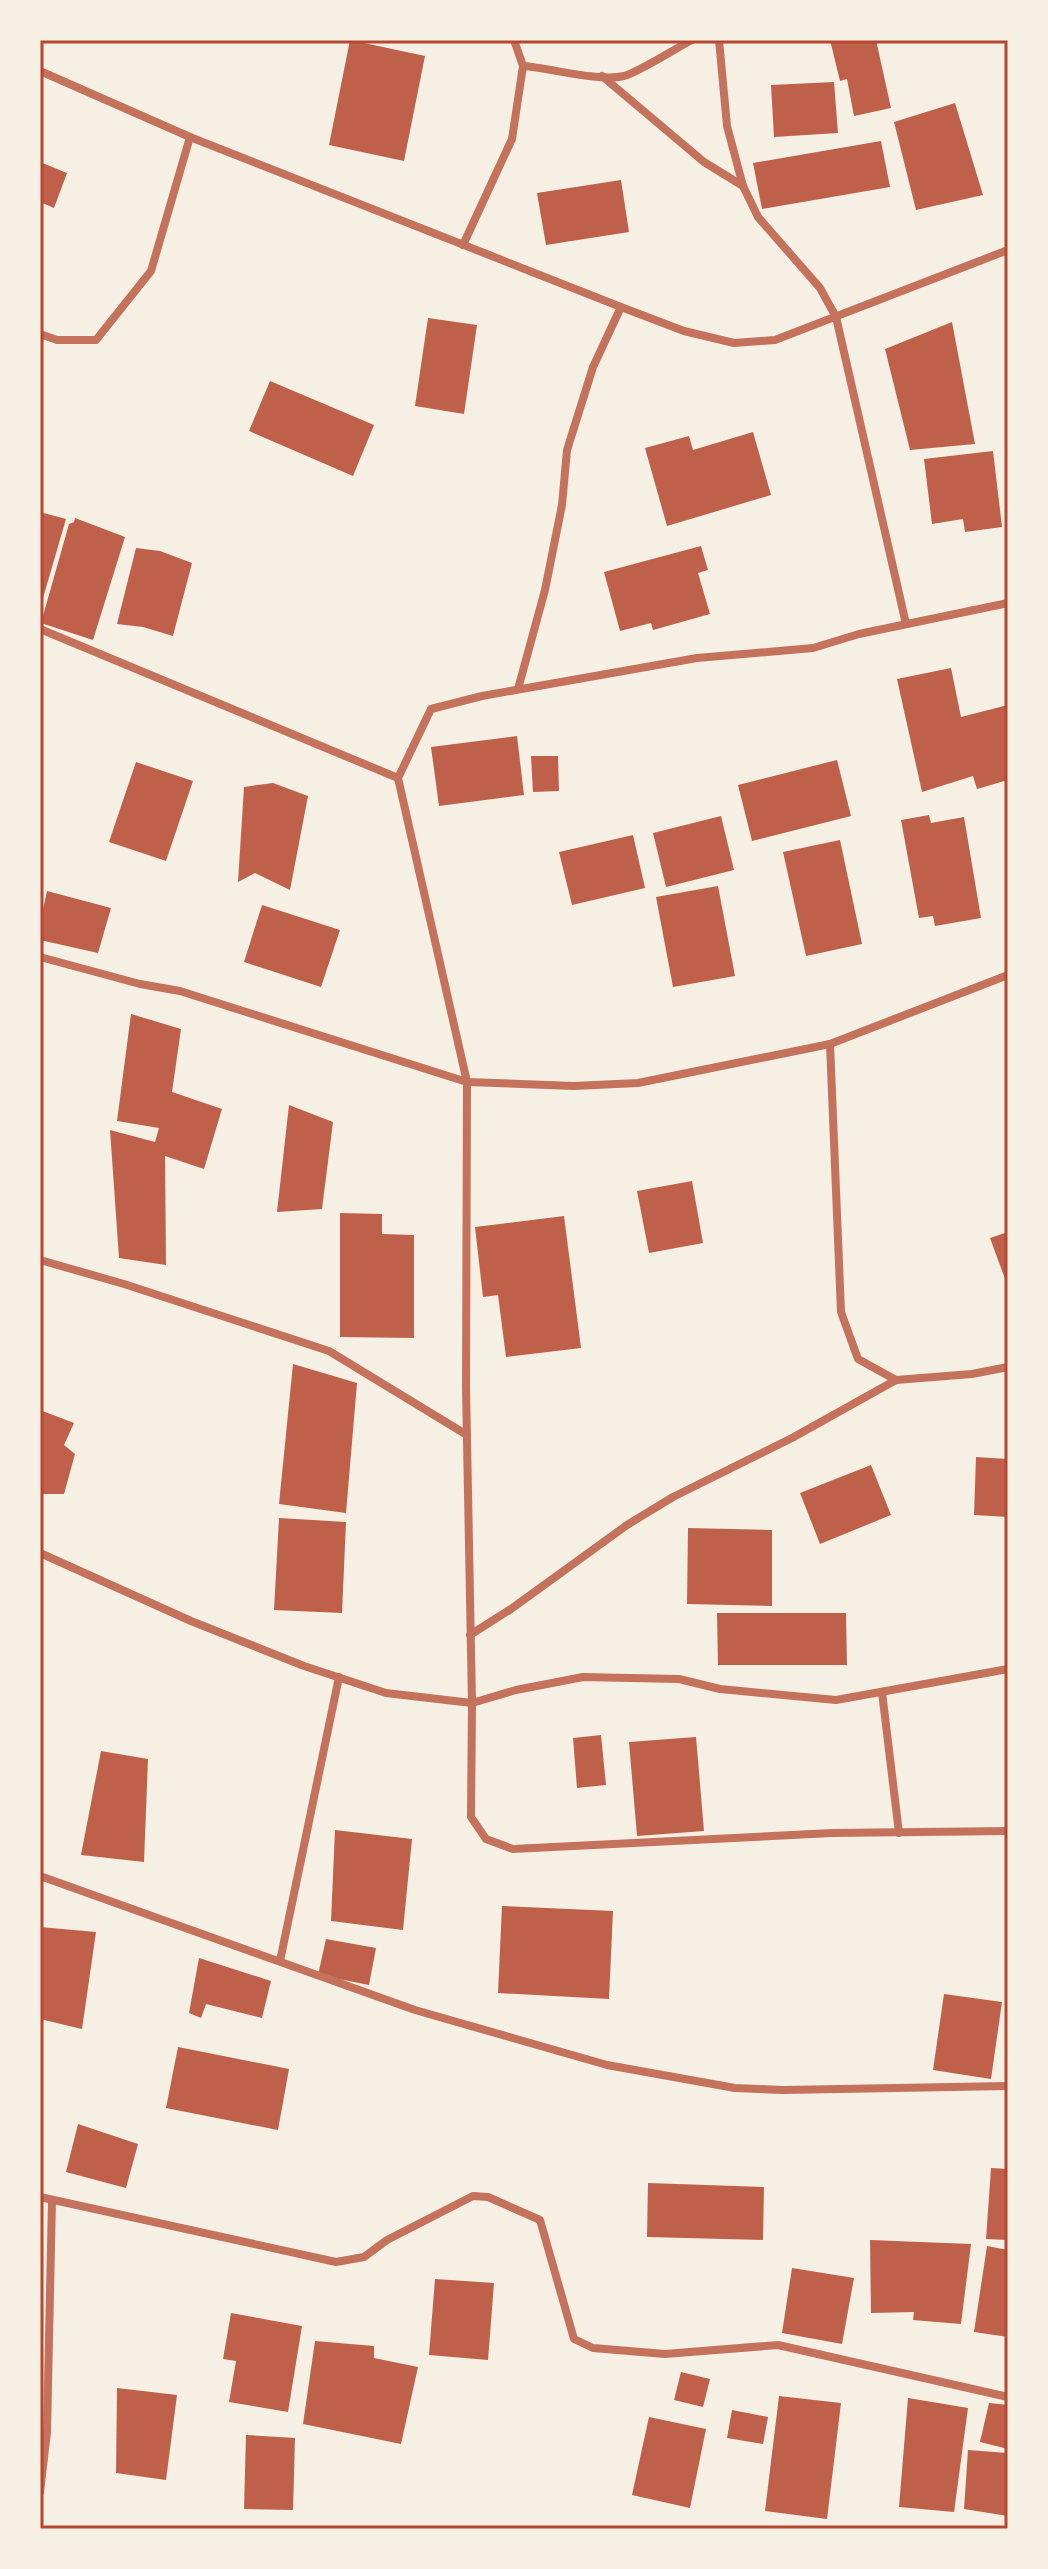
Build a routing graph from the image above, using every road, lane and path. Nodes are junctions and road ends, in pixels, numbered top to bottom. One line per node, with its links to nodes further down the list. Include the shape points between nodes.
1 (514, 40): 4 (street)
2 (692, 40): 6 (street, via 624,76)
3 (719, 40): 8 (street, via 727,126)
4 (523, 66): 6 (street); 9 (street, via 512,139)
5 (40, 71): 7 (street)
6 (602, 76): 8 (street, via 704,162)
7 (190, 137): 9 (street); 13 (street, via 151,271 120,312 96,340 57,340)
8 (743, 186): 12 (street, via 758,217 820,288)
9 (463, 245): 11 (street)
10 (1008, 250): 12 (street)
11 (621, 307): 12 (street, via 734,343 775,340); 17 (street, via 593,367 567,450 548,576)
12 (836, 317): 15 (street)
13 (40, 334)
14 (1008, 603): 15 (street)
15 (906, 624): 17 (street, via 813,648 697,658)
16 (40, 629): 18 (street)
17 (518, 689): 18 (street, via 431,709)
18 (398, 778): 22 (street)
19 (40, 957): 22 (street, via 180,991)
20 (1008, 975): 21 (street)
21 (830, 1044): 22 (street, via 638,1083); 25 (street, via 841,1312 858,1359)
22 (467, 1082): 26 (street)
23 (40, 1260): 26 (street, via 329,1351)
24 (1008, 1367): 25 (street)
25 (896, 1380): 28 (street, via 673,1497)
26 (467, 1435): 28 (street)
27 (40, 1553): 30 (street, via 191,1621)
28 (470, 1635): 32 (street)
29 (1008, 1669): 31 (street)
30 (339, 1677): 32 (street, via 386,1693); 36 (street)
31 (882, 1692): 32 (street, via 836,1700 720,1689 679,1679 583,1677); 34 (street)
32 (472, 1703): 34 (street, via 471,1817 486,1839 513,1849)
33 (1008, 1831): 34 (street)
34 (899, 1833)
35 (40, 1876): 36 (street)
36 (280, 1961): 37 (street, via 415,2010 592,2061 710,2085 783,2090)
37 (1008, 2086)
38 (40, 2197): 39 (street)
39 (52, 2200): 40 (street, via 336,2262 364,2257 473,2196 488,2197 540,2220 574,2339 593,2348 665,2354 778,2345); 41 (street, via 47,2432)
40 (1008, 2397)
41 (40, 2492)

